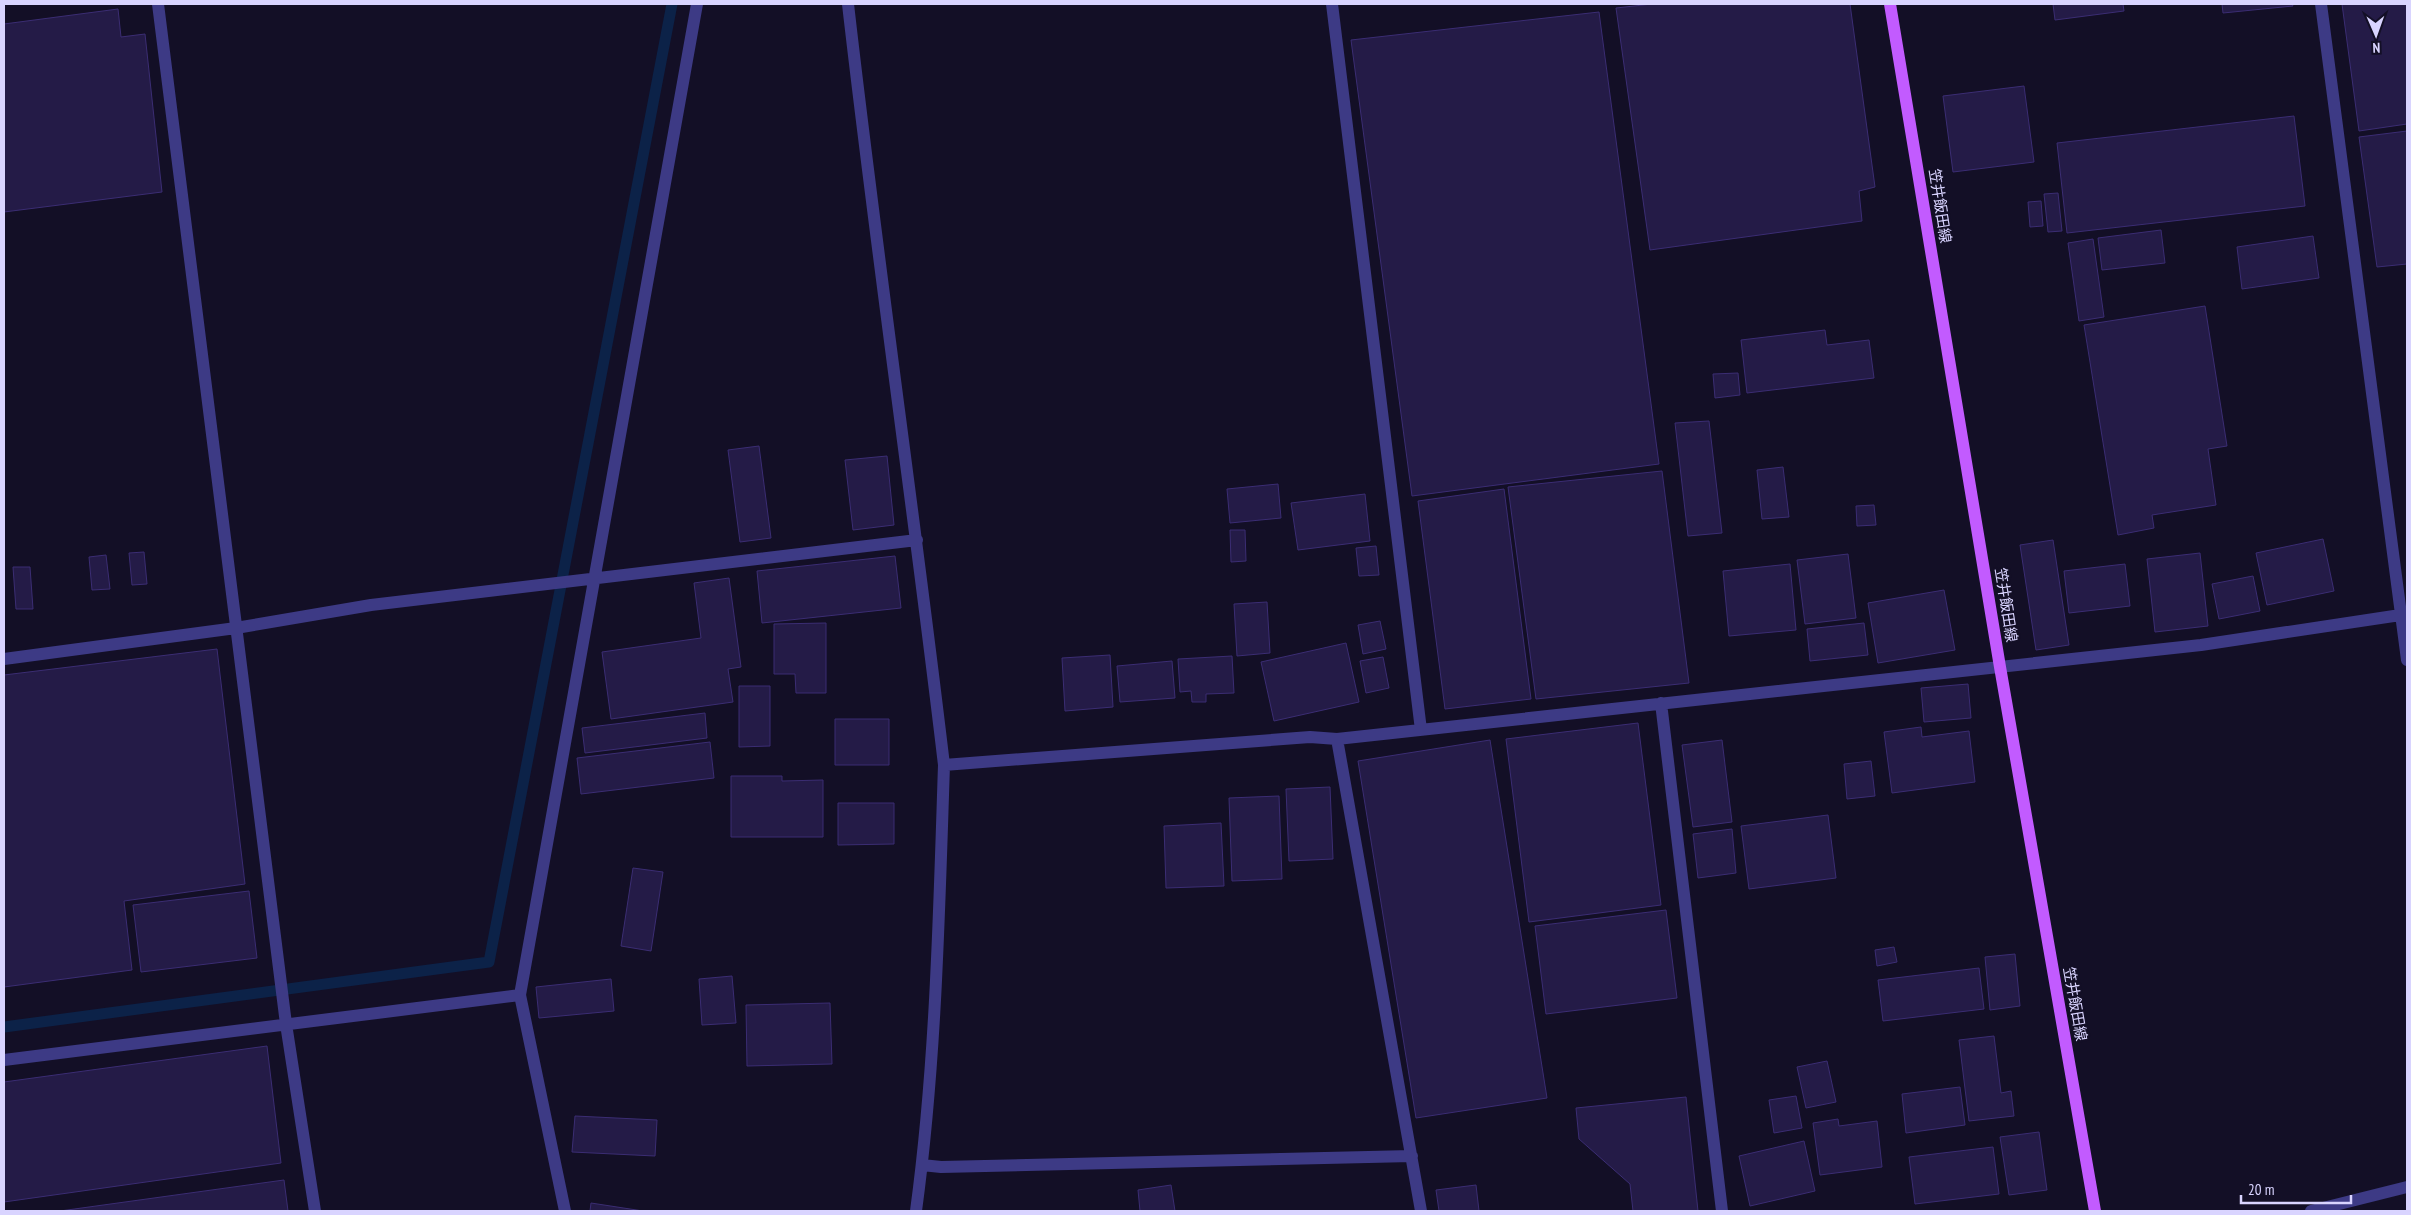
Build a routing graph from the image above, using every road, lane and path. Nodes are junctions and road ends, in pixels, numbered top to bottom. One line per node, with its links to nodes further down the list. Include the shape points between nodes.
1 (158, 4): 10 (street)
2 (697, 4): 8 (street)
3 (848, 4): 7 (street)
4 (1332, 4): 15 (street)
5 (1890, 4): 13 (main road, 笠井飯田線)
6 (2320, 4): 9 (street)
7 (917, 540): 8 (street); 17 (street)
8 (591, 580): 10 (street, via 371,605); 18 (street)
9 (2405, 614): 12 (street); 13 (street, via 2201,645)
10 (236, 628): 11 (street); 19 (street)
11 (4, 659)
12 (2407, 660)
13 (2000, 667): 14 (street); 29 (main road, 笠井飯田線)
14 (1661, 703): 15 (street); 28 (street)
15 (1421, 730): 16 (street)
16 (1338, 739): 17 (street, via 1310,737); 21 (street)
17 (944, 765): 22 (street, via 931,1086)
18 (520, 995): 19 (street); 25 (street)
19 (286, 1019): 20 (street); 24 (street)
20 (4, 1060)
21 (1412, 1156): 22 (street); 27 (street)
22 (922, 1165): 26 (street)
23 (2407, 1187): 30 (street)
24 (315, 1211)
25 (565, 1211)
26 (916, 1211)
27 (1421, 1211)
28 (1722, 1211)
29 (2095, 1211)
30 (2311, 1211)

